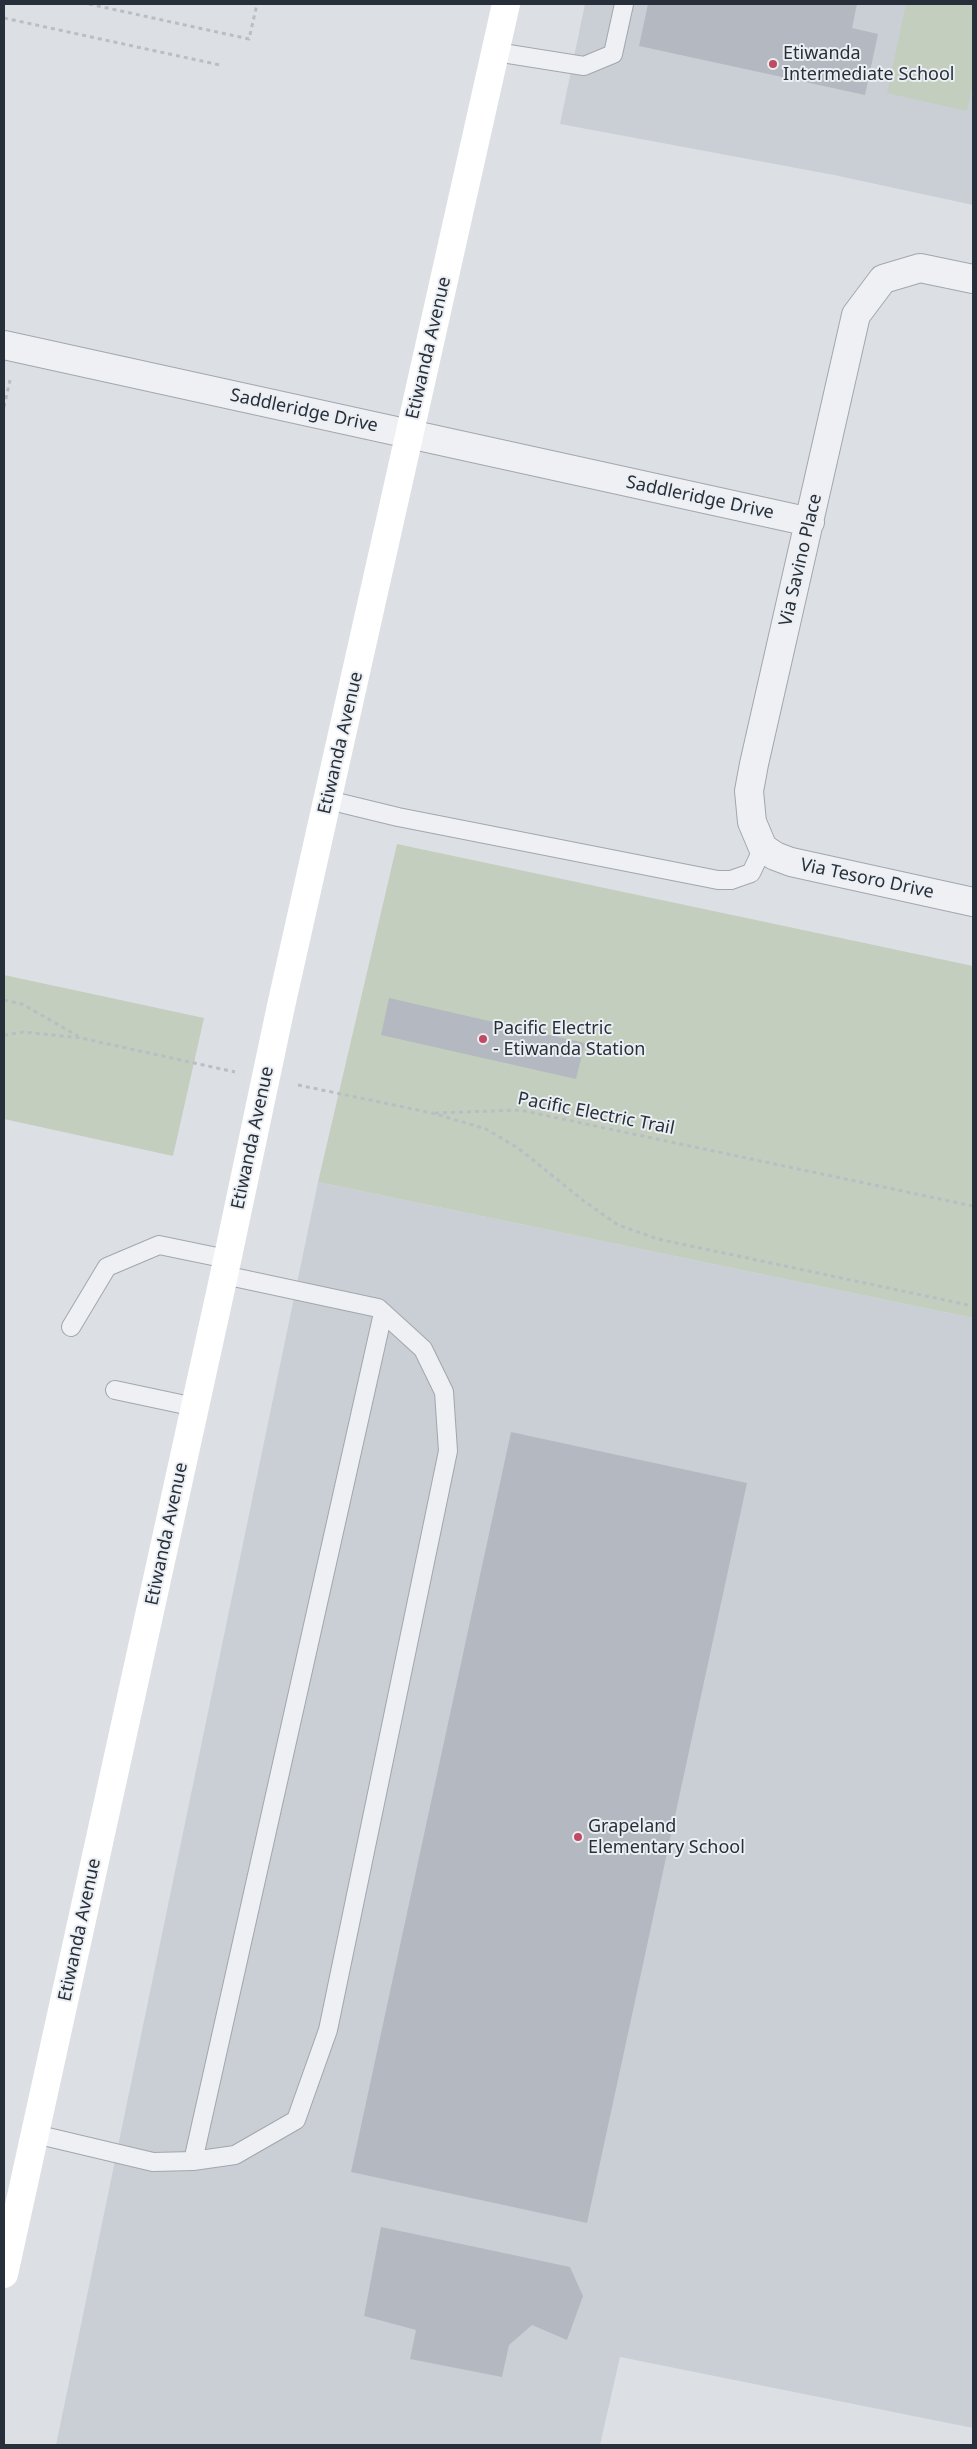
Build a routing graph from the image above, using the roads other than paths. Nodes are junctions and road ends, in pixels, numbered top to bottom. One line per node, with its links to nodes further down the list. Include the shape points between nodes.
1 (506, 4): 3 (street, Etiwanda Avenue)
2 (624, 4): 3 (lane, via 613,54 584,66)
3 (496, 52): 6 (street, Etiwanda Avenue)
4 (973, 279): 7 (street, Via Savino Place, via 920,268 883,279 856,314)
5 (4, 345): 6 (street, Saddleridge Drive)
6 (410, 434): 7 (street, Saddleridge Drive); 8 (street, Etiwanda Avenue)
7 (810, 522): 9 (street, Via Savino Place, via 749,791 752,822)
8 (328, 800): 9 (lane, via 398,817 718,880 731,880 751,873); 11 (street, Etiwanda Avenue)
9 (764, 848): 10 (street, Via Tesoro Drive, via 790,862)
10 (973, 902)
11 (226, 1267): 12 (lane, via 378,1308); 13 (lane, via 159,1245 107,1267); 15 (street, Etiwanda Avenue)
12 (383, 1313): 17 (lane); 17 (lane, via 422,1350 444,1392 448,1451 328,2030 296,2120 235,2155)
13 (71, 1327)
14 (115, 1390): 15 (lane)
15 (195, 1407): 16 (street, Etiwanda Avenue)
16 (36, 2134): 17 (lane, via 153,2162); 18 (street, Etiwanda Avenue)
17 (193, 2161)
18 (4, 2274)

